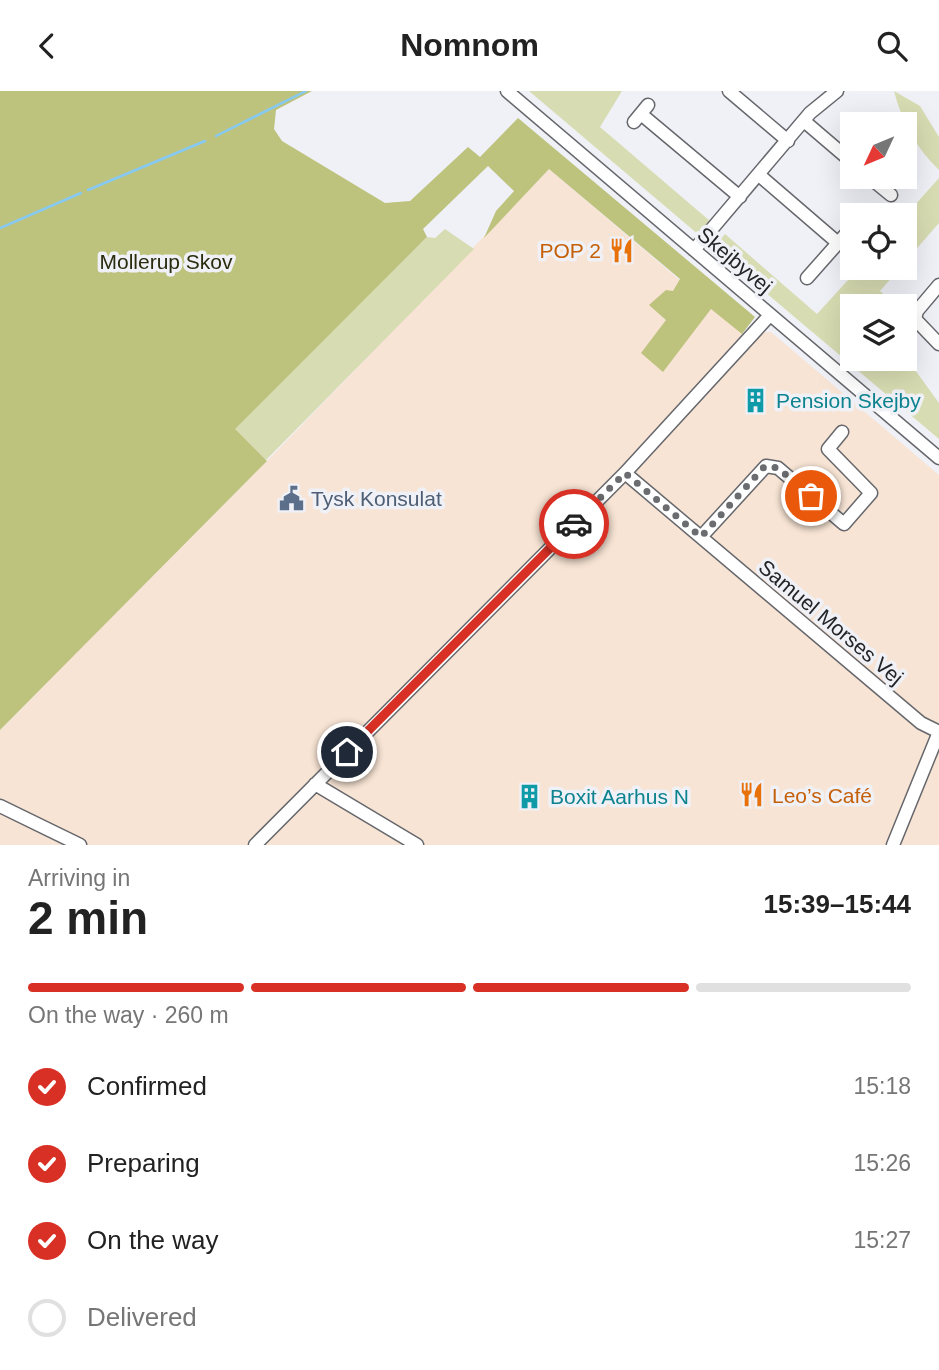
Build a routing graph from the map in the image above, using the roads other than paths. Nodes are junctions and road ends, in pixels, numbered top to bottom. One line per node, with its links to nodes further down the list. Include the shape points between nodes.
1 (506, 91): 12 (street, Skejbyvej)
2 (729, 91): 6 (street)
3 (832, 92): 5 (street)
4 (641, 114): 11 (street)
5 (804, 121): 6 (street); 7 (street)
6 (788, 141): 8 (street)
7 (840, 152)
8 (759, 175): 11 (street); 13 (street, via 842,238)
9 (884, 189): 10 (street)
10 (891, 195)
11 (740, 197): 12 (street)
12 (694, 250): 15 (street, Skejbyvej)
13 (807, 278)
14 (939, 285): 16 (street, via 915,320)
15 (770, 315): 18 (street, Skejbyvej); 19 (street)
16 (939, 344)
17 (842, 432): 20 (street, via 828,449 871,493 844,524 778,468 765,466)
18 (939, 459)
19 (625, 473): 20 (street, Samuel Morses Vej); 22 (street)
20 (701, 537): 21 (street, Samuel Morses Vej, via 920,723)
21 (939, 732): 27 (street)
22 (315, 784): 25 (street); 26 (street)
23 (0, 806): 24 (street)
24 (80, 845)
25 (254, 845)
26 (417, 845)
27 (893, 845)

